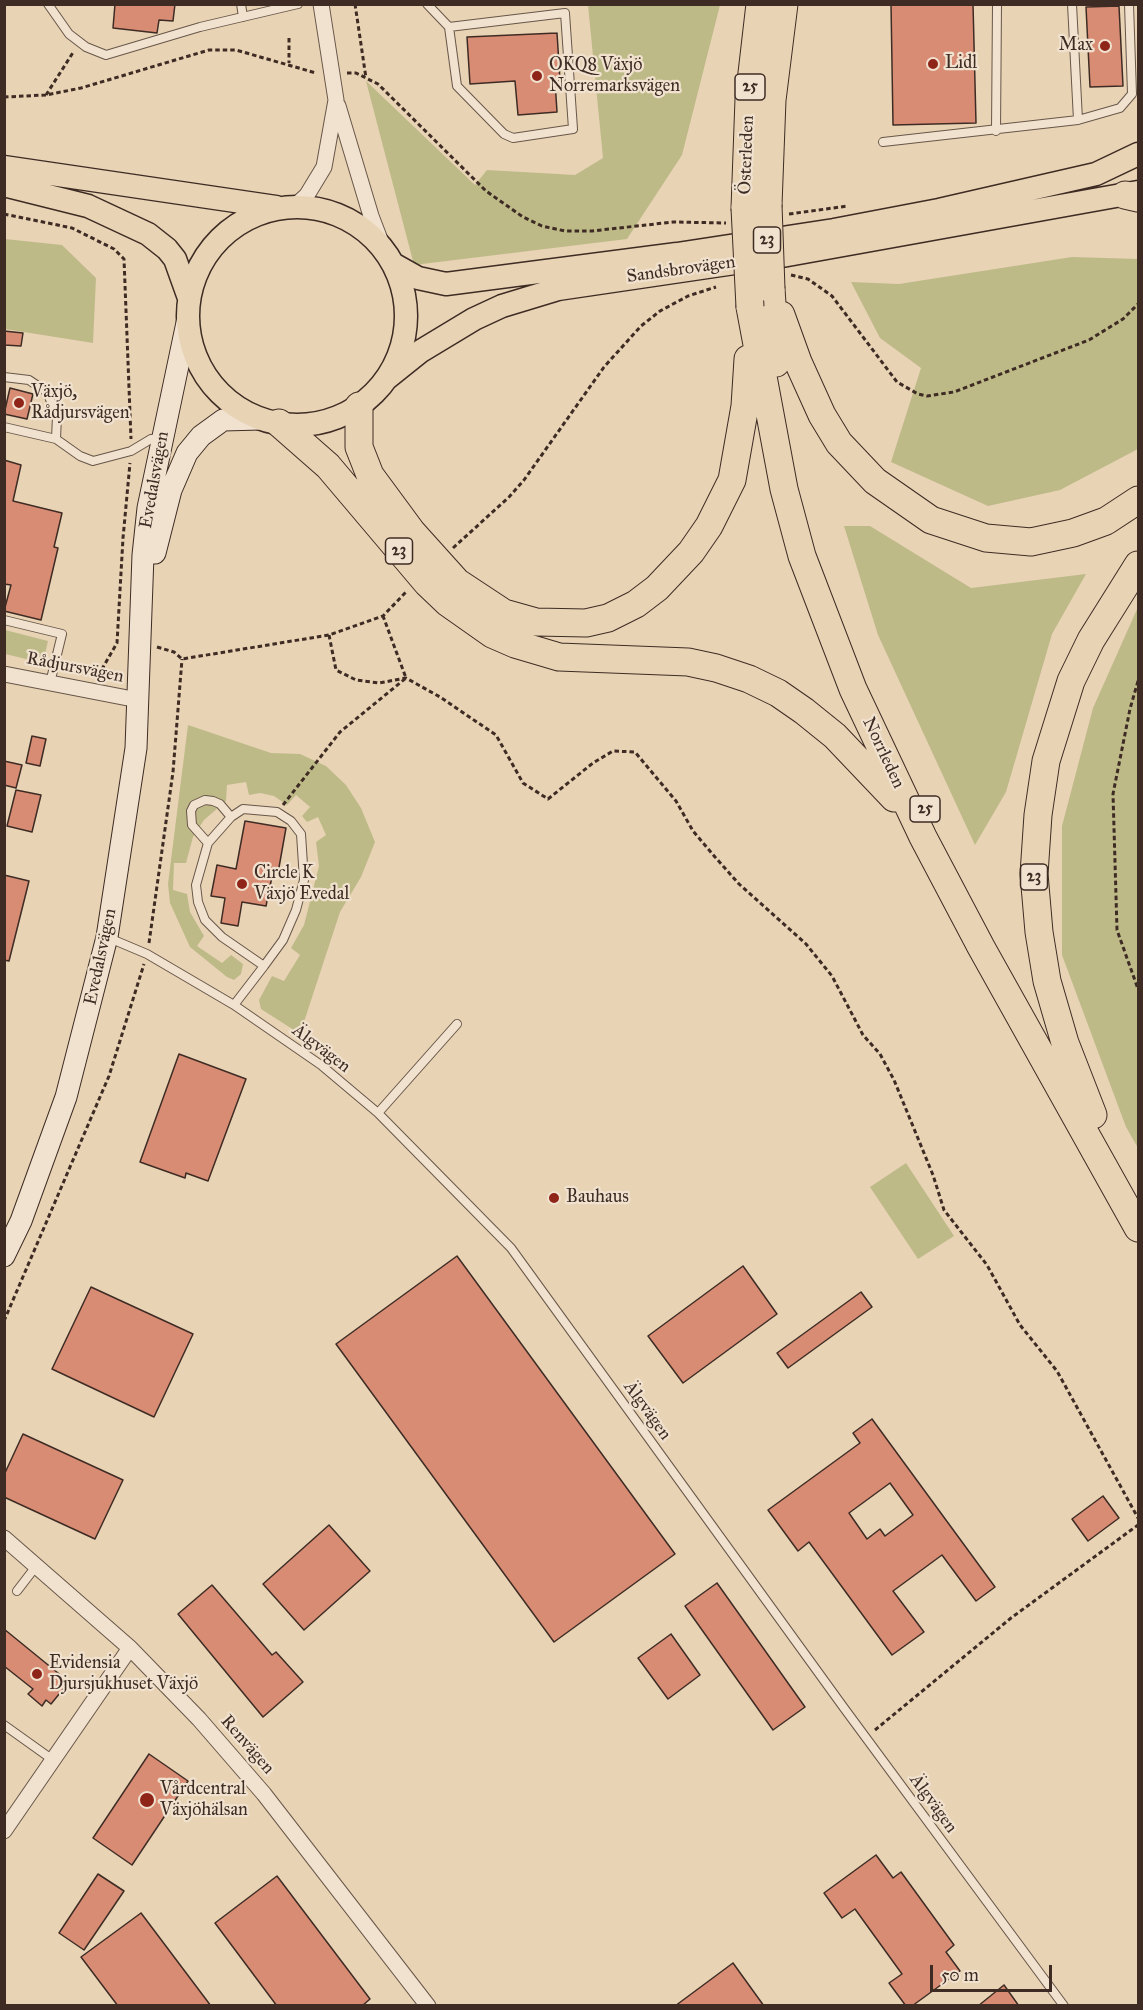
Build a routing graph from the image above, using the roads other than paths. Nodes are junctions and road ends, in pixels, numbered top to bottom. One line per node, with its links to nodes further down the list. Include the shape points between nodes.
1 (48, 4): 11 (lane, via 80,42 106,55)
2 (241, 4): 11 (lane)
3 (298, 4): 11 (lane)
4 (321, 4): 13 (street)
5 (427, 4): 12 (lane)
6 (760, 4): 22 (highway, Österleden / 25, via 749,99)
7 (783, 4): 22 (highway, Österleden / 25)
8 (997, 4): 15 (lane)
9 (1072, 4): 14 (lane)
10 (1129, 4): 14 (lane, via 1132,94 1120,108)
11 (243, 17)
12 (449, 27): 12 (lane, via 458,86 504,134 513,138 573,129 565,13)
13 (336, 100): 21 (street, via 324,167 307,195); 23 (street, via 371,216)
14 (1078, 120): 15 (lane)
15 (996, 131): 16 (lane)
16 (883, 142)
17 (1138, 154): 23 (main road, Sandsbrovägen / 23, via 1096,174 939,210 677,254 446,284 418,279)
18 (4, 167): 21 (main road, 23)
19 (4, 185): 26 (main road, 23, via 88,206 148,234 175,260)
20 (1134, 195): 28 (main road, Sandsbrovägen, via 805,252 558,289 474,319 421,351)
21 (287, 207): 23 (main road, 23, via 315,208 354,222); 26 (main road, 23, via 243,220 220,238 202,261)
22 (755, 213): 24 (highway, Österleden / 25, bridge); 25 (highway, Österleden / 25, bridge)
23 (389, 257): 28 (main road, 23, via 402,287 406,310 405,334)
24 (771, 289): 34 (highway, via 798,362 833,434 874,481 910,508 931,520 986,538 1031,542 1106,521); 49 (highway, Norrleden / 25, via 773,338 786,432 816,551 848,642 891,741 968,893)
25 (750, 307): 29 (highway, via 745,406 734,469 725,495 709,526 675,571 636,604 608,618 561,624 536,622 504,613 457,582 412,532 370,475 359,447); 42 (highway, Norrleden / 25, via 774,445 802,556 853,689)
26 (188, 308): 30 (main road, 23, via 190,336 203,372 228,400); 32 (street, Evedalsvägen)
27 (4, 376): 33 (lane, via 29,380 46,392 57,416)
28 (386, 379): 29 (main road, 23)
29 (359, 406): 30 (main road, 23, via 321,422)
30 (270, 421): 37 (street, Evedalsvägen, via 223,420 201,436 187,453 171,490 157,540); 42 (highway, 23, via 328,466 427,583 471,621 515,644 559,657 688,662 716,668 778,693 835,736 891,794)
31 (4, 427): 33 (lane)
32 (163, 437): 33 (lane, via 93,461); 37 (street, Evedalsvägen, via 147,519)
33 (57, 439)
34 (1138, 500)
35 (1138, 565): 49 (highway, 23, via 1091,640 1071,681 1046,761 1038,815 1034,874 1047,981 1065,1044)
36 (4, 620): 39 (lane, via 62,634)
37 (142, 645): 40 (street, Evedalsvägen)
38 (4, 674): 39 (street, Rådjursvägen)
39 (50, 685): 40 (street, Rådjursvägen)
40 (138, 700): 44 (street, Evedalsvägen, via 132,784)
41 (231, 818): 43 (lane); 43 (lane, via 213,801 194,805 192,825); 45 (lane, via 243,809 277,812 301,834 304,880 290,926)
42 (923, 837): 51 (highway, Norrleden / 23, via 1041,1058)
43 (208, 843): 45 (lane, via 196,885 205,920)
44 (107, 937): 46 (lane, Älgvägen, via 147,954); 52 (street, Evedalsvägen, via 66,1097 21,1221)
45 (264, 966): 46 (lane)
46 (234, 1005): 48 (lane, Älgvägen, via 321,1065)
47 (457, 1024): 48 (lane)
48 (378, 1113): 61 (lane, Älgvägen, via 511,1248)
49 (1093, 1114): 50 (highway, Norrleden / 23)
50 (1138, 1195)
51 (1138, 1228)
52 (4, 1256)
53 (4, 1538): 54 (street, Renvägen)
54 (37, 1565): 55 (lane); 56 (street, Renvägen)
55 (17, 1591)
56 (130, 1648): 58 (street); 60 (street, Renvägen, via 264,1794)
57 (4, 1725): 58 (lane)
58 (53, 1760): 59 (street)
59 (4, 1831)
60 (428, 2006)
61 (1064, 2006)

